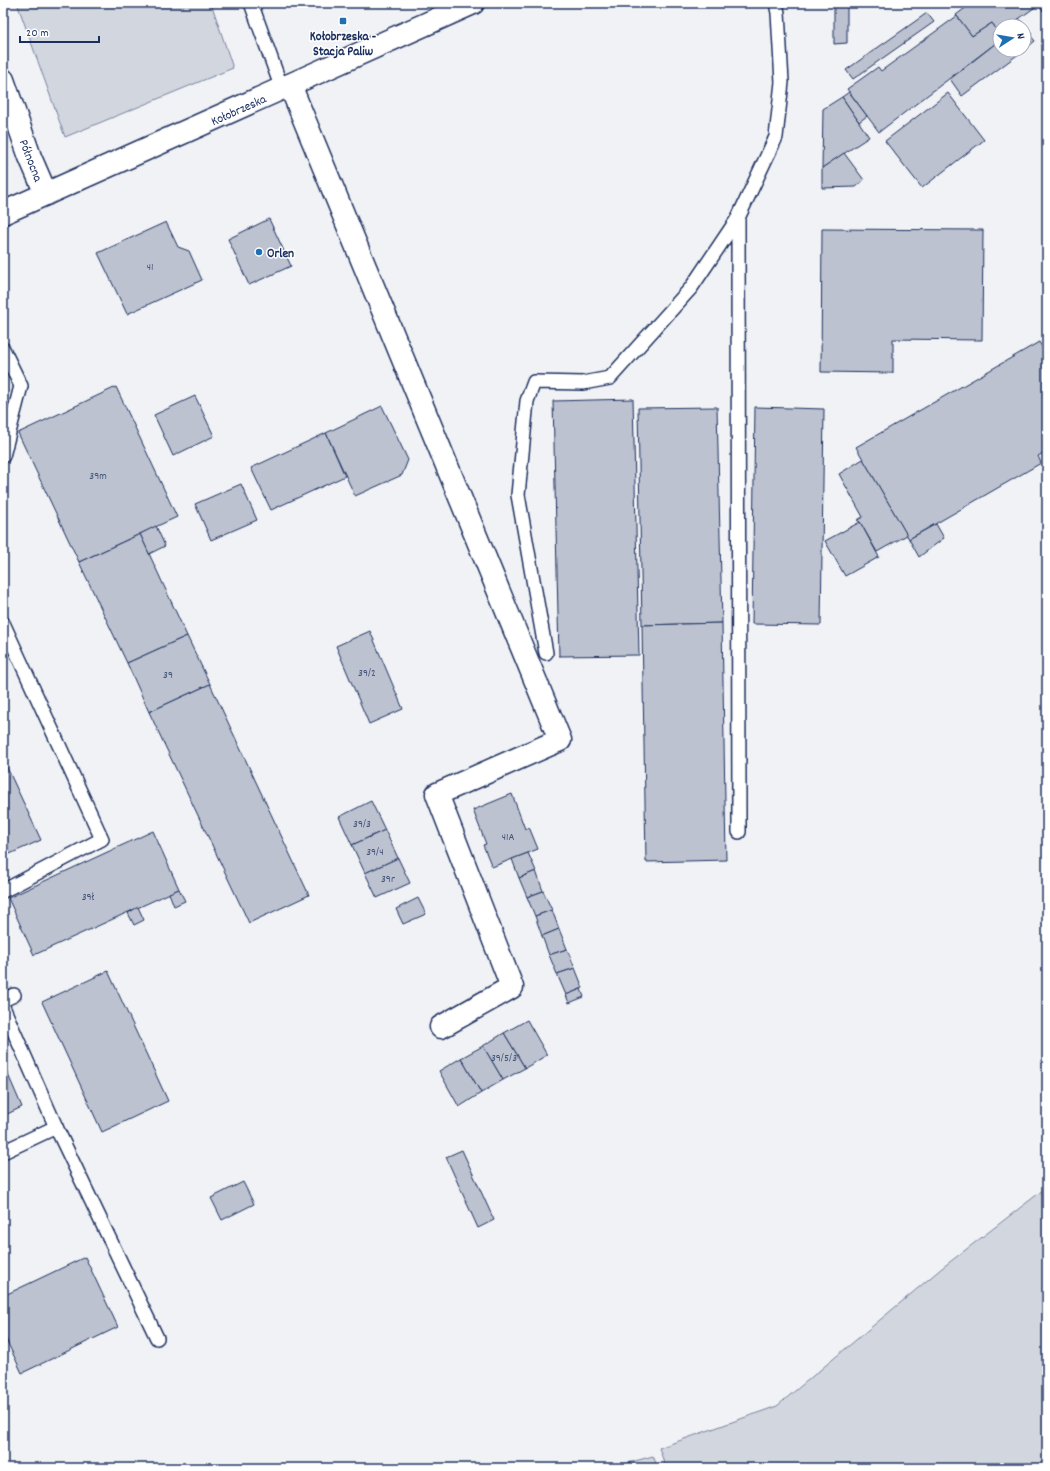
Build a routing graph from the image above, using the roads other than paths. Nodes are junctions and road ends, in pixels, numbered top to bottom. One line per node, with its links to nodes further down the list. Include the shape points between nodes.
1 (252, 3): 5 (lane)
2 (474, 3): 5 (street, Kołobrzeska)
3 (776, 3): 8 (lane, via 782,82 776,137)
4 (3, 80): 6 (street, Północna)
5 (286, 87): 6 (street, Kołobrzeska); 16 (street, via 560,740 437,794 512,987)
6 (46, 194): 7 (street, Kołobrzeska)
7 (3, 213)
8 (738, 218): 12 (lane, via 691,288 610,378 583,383 534,382 526,400 518,495); 13 (lane)
9 (3, 349): 10 (lane, via 21,386)
10 (3, 456)
11 (3, 623): 14 (lane, via 102,839)
12 (546, 653)
13 (739, 832)
14 (3, 891)
15 (3, 1007): 17 (lane)
16 (441, 1027)
17 (56, 1127): 18 (lane); 19 (lane)
18 (3, 1152)
19 (157, 1338)

